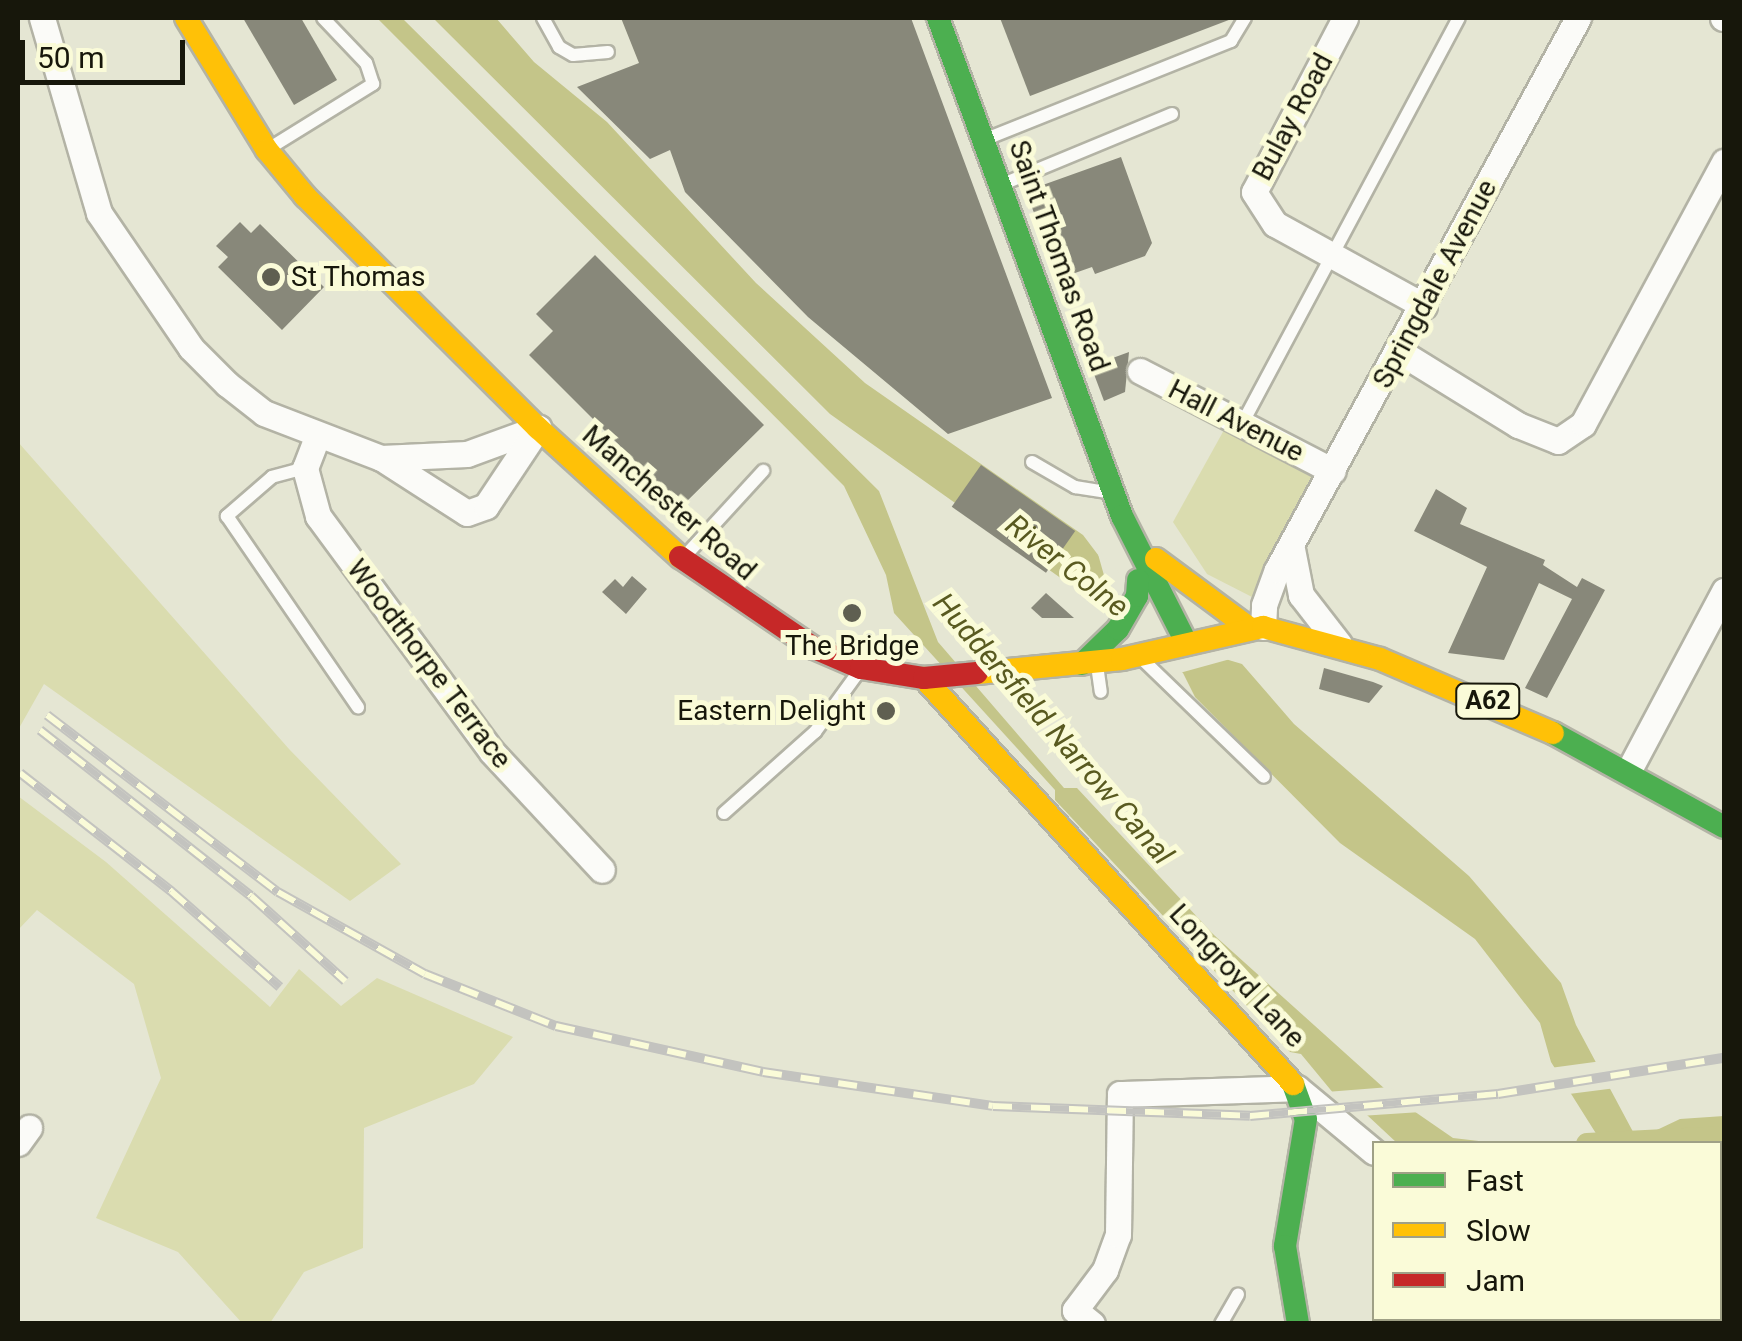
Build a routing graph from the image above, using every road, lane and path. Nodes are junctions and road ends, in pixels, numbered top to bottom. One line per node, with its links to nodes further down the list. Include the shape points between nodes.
1 (42, 18): 22 (street, via 100,214 115,242 191,348 227,384 264,413)
2 (186, 18): 13 (main road, Manchester Road / A62)
3 (323, 18): 13 (lane, via 366,62 373,84)
4 (543, 18): 10 (lane, via 558,47 573,55)
5 (938, 18): 12 (main road, Saint Thomas Road)
6 (1245, 18): 12 (lane, via 1231,41)
7 (1346, 18): 16 (street, Bulay Road, via 1254,192 1274,224)
8 (1459, 18): 16 (lane)
9 (1578, 18): 17 (street, Springdale Avenue)
10 (608, 52)
11 (1172, 114): 15 (lane)
12 (984, 140): 15 (main road, Saint Thomas Road)
13 (267, 150): 21 (main road, Manchester Road / A62)
14 (1724, 162): 18 (street, via 1582,424 1558,441 1518,425)
15 (1000, 185): 28 (main road, Saint Thomas Road)
16 (1332, 255): 17 (street, Bulay Road); 20 (lane)
17 (1424, 306): 18 (street, Springdale Avenue)
18 (1400, 352): 26 (street, Springdale Avenue)
19 (1140, 372): 20 (street, Hall Avenue)
20 (1242, 424): 26 (street, Hall Avenue)
21 (538, 428): 23 (street, via 467,454); 23 (street, via 486,506 467,512); 30 (main road, Manchester Road / A62)
22 (317, 437): 23 (street); 25 (street)
23 (381, 458)
24 (1032, 462): 28 (lane)
25 (305, 468): 41 (lane, via 272,477 227,516); 46 (street, Woodthorpe Terrace, via 318,516 454,702)
26 (1333, 470): 29 (street, Springdale Avenue)
27 (763, 471): 30 (lane)
28 (1123, 515): 31 (main road, Saint Thomas Road, via 1121,537); 33 (main road, via 1182,584); 34 (main road, Saint Thomas Road, via 1170,606)
29 (1292, 549): 33 (street, Springdale Avenue); 35 (street, via 1301,596)
30 (682, 559): 38 (main road, Manchester Road / A62, via 772,626)
31 (1138, 580): 36 (main road, Saint Thomas Road); 37 (main road, via 1137,596 1118,629)
32 (1723, 598): 42 (street)
33 (1256, 627): 34 (main road, Manchester Road / A62); 35 (main road, Manchester Road / A62)
34 (1197, 639): 36 (main road, Manchester Road / A62)
35 (1342, 647): 42 (main road, Manchester Road / A62, via 1481,698)
36 (1148, 652): 37 (main road, Manchester Road / A62); 43 (lane)
37 (1089, 663): 39 (main road, Manchester Road / A62); 40 (lane)
38 (860, 668): 39 (main road, Manchester Road / A62); 44 (lane, via 815,732)
39 (931, 678): 47 (main road, Longroyd Lane)
40 (1102, 692)
41 (358, 707)
42 (1630, 770): 45 (main road, Manchester Road / A62)
43 (1264, 777)
44 (724, 813)
45 (1724, 828)
46 (602, 870)
47 (1297, 1088): 48 (street); 50 (street, via 1120,1094 1118,1235 1105,1270 1074,1310); 52 (main road, Longroyd Lane, via 1306,1119 1304,1154 1284,1246)
48 (1372, 1150)
49 (1238, 1294): 51 (lane)
50 (1092, 1324)
51 (1221, 1324)
52 (1298, 1324)

